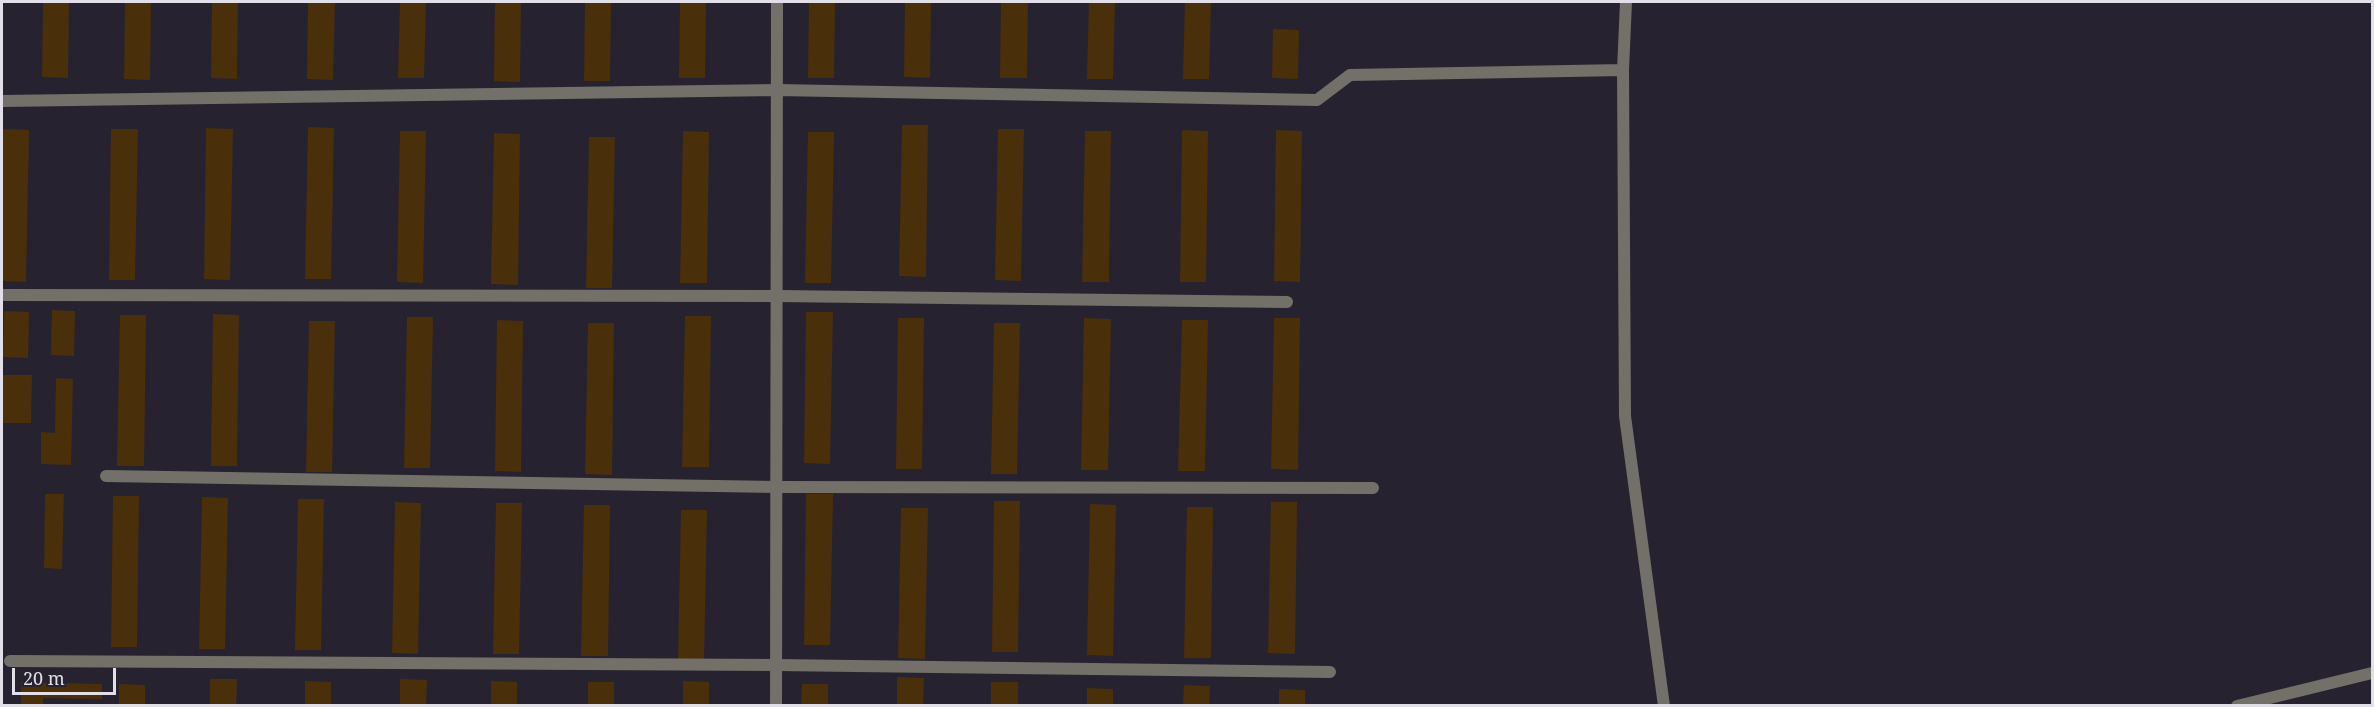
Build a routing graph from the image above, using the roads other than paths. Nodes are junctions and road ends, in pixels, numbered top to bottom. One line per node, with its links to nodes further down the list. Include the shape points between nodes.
1 (777, 2): 4 (street)
2 (1626, 2): 3 (street)
3 (1623, 70): 4 (street, via 1350,75 1317,100); 17 (street, via 1625,416)
4 (777, 90): 5 (street); 7 (street)
5 (2, 101)
6 (2, 295): 7 (street)
7 (777, 296): 8 (street); 10 (street)
8 (1287, 302)
9 (106, 476): 10 (street)
10 (777, 487): 11 (street); 13 (street)
11 (1373, 488)
12 (10, 661): 13 (street)
13 (776, 665): 14 (street); 16 (street)
14 (1330, 672)
15 (2373, 673): 18 (street)
16 (776, 705)
17 (1664, 705)
18 (2236, 705)

